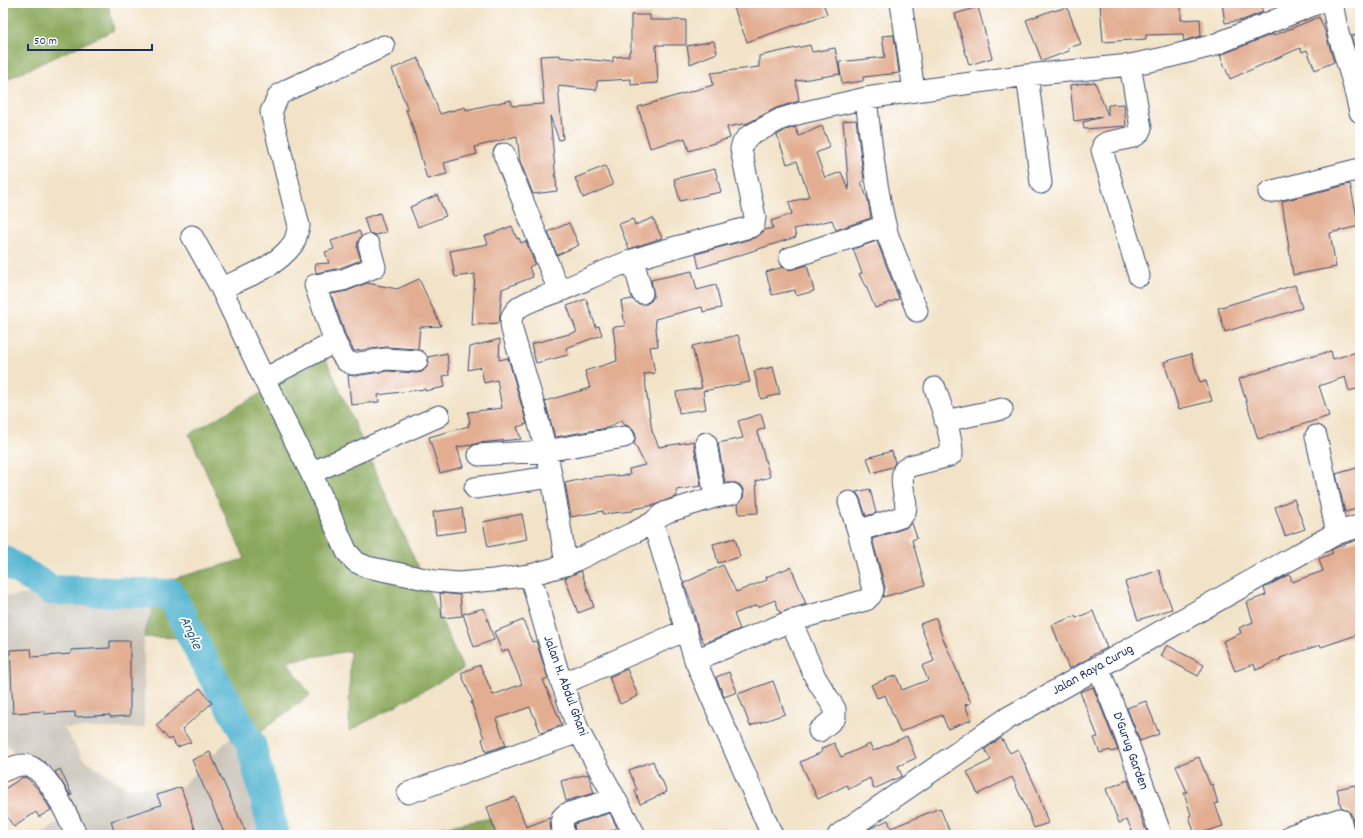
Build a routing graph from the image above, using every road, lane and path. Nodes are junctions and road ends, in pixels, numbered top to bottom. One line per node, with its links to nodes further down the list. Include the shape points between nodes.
1 (901, 3): 7 (street)
2 (1318, 3): 5 (street, via 1211,46)
3 (1332, 3): 9 (street)
4 (384, 46): 20 (street, via 279,95 272,112 299,226 294,243 265,270)
5 (1130, 64): 6 (street); 19 (street, via 1141,128 1134,136 1106,143 1102,150)
6 (1027, 75): 7 (street); 12 (street)
7 (914, 91): 8 (street)
8 (866, 98): 14 (street, via 874,169); 18 (street, via 781,119 744,140 741,149 755,217 754,224 750,227)
9 (1360, 112)
10 (504, 154): 21 (street)
11 (1360, 169): 13 (street)
12 (1041, 183)
13 (1269, 192)
14 (885, 226): 17 (street); 23 (street)
15 (192, 236): 20 (street)
16 (369, 245): 24 (street, via 375,267 343,280 315,284)
17 (790, 258)
18 (633, 260): 21 (street); 22 (street)
19 (1139, 276)
20 (221, 288): 26 (street)
21 (559, 291): 34 (street, via 523,304 514,312 511,319)
22 (642, 293)
23 (917, 311)
24 (335, 342): 25 (street, via 346,361 353,364 386,360); 26 (street)
25 (417, 361)
26 (264, 380): 36 (street)
27 (935, 388): 30 (street)
28 (1002, 408): 30 (street)
29 (439, 416): 36 (street)
30 (945, 421): 42 (street, via 952,454 904,470 901,480 905,512 901,517)
31 (1316, 436): 43 (street)
32 (624, 437): 34 (street)
33 (706, 443): 40 (street, via 724,495 667,512)
34 (546, 451): 35 (street); 37 (street)
35 (479, 455)
36 (311, 473): 45 (street, via 347,552 356,562 367,567 434,581 458,583)
37 (552, 478): 38 (street); 44 (street)
38 (475, 488)
39 (849, 502): 42 (street)
40 (652, 523): 44 (street); 47 (street)
41 (1360, 526): 43 (main road, Jalan Raya Curug)
42 (858, 531): 46 (street, via 873,590 871,595 866,600)
43 (1337, 533): 49 (main road, Jalan Raya Curug)
44 (566, 565): 45 (street)
45 (530, 575): 50 (street, Jalan H. Abdul Ghani)
46 (791, 621): 48 (street); 51 (street, via 815,678 835,709 835,717)
47 (686, 630): 48 (street); 50 (street)
48 (695, 660): 60 (street)
49 (1098, 668): 61 (main road, Jalan Raya Curug, via 1008,718); 62 (street, D'Gurug Garden)
50 (562, 684): 52 (street, Jalan H. Abdul Ghani)
51 (819, 731)
52 (579, 732): 54 (street); 55 (street, Jalan H. Abdul Ghani)
53 (3, 771): 57 (street, via 13,766 24,765 40,772 64,807)
54 (408, 792)
55 (615, 799): 58 (street, via 566,814 562,818); 59 (street, Jalan H. Abdul Ghani)
56 (1342, 827): 63 (street)
57 (76, 835)
58 (563, 835)
59 (635, 835)
60 (772, 835)
61 (839, 835)
62 (1161, 835)
63 (1292, 835)

